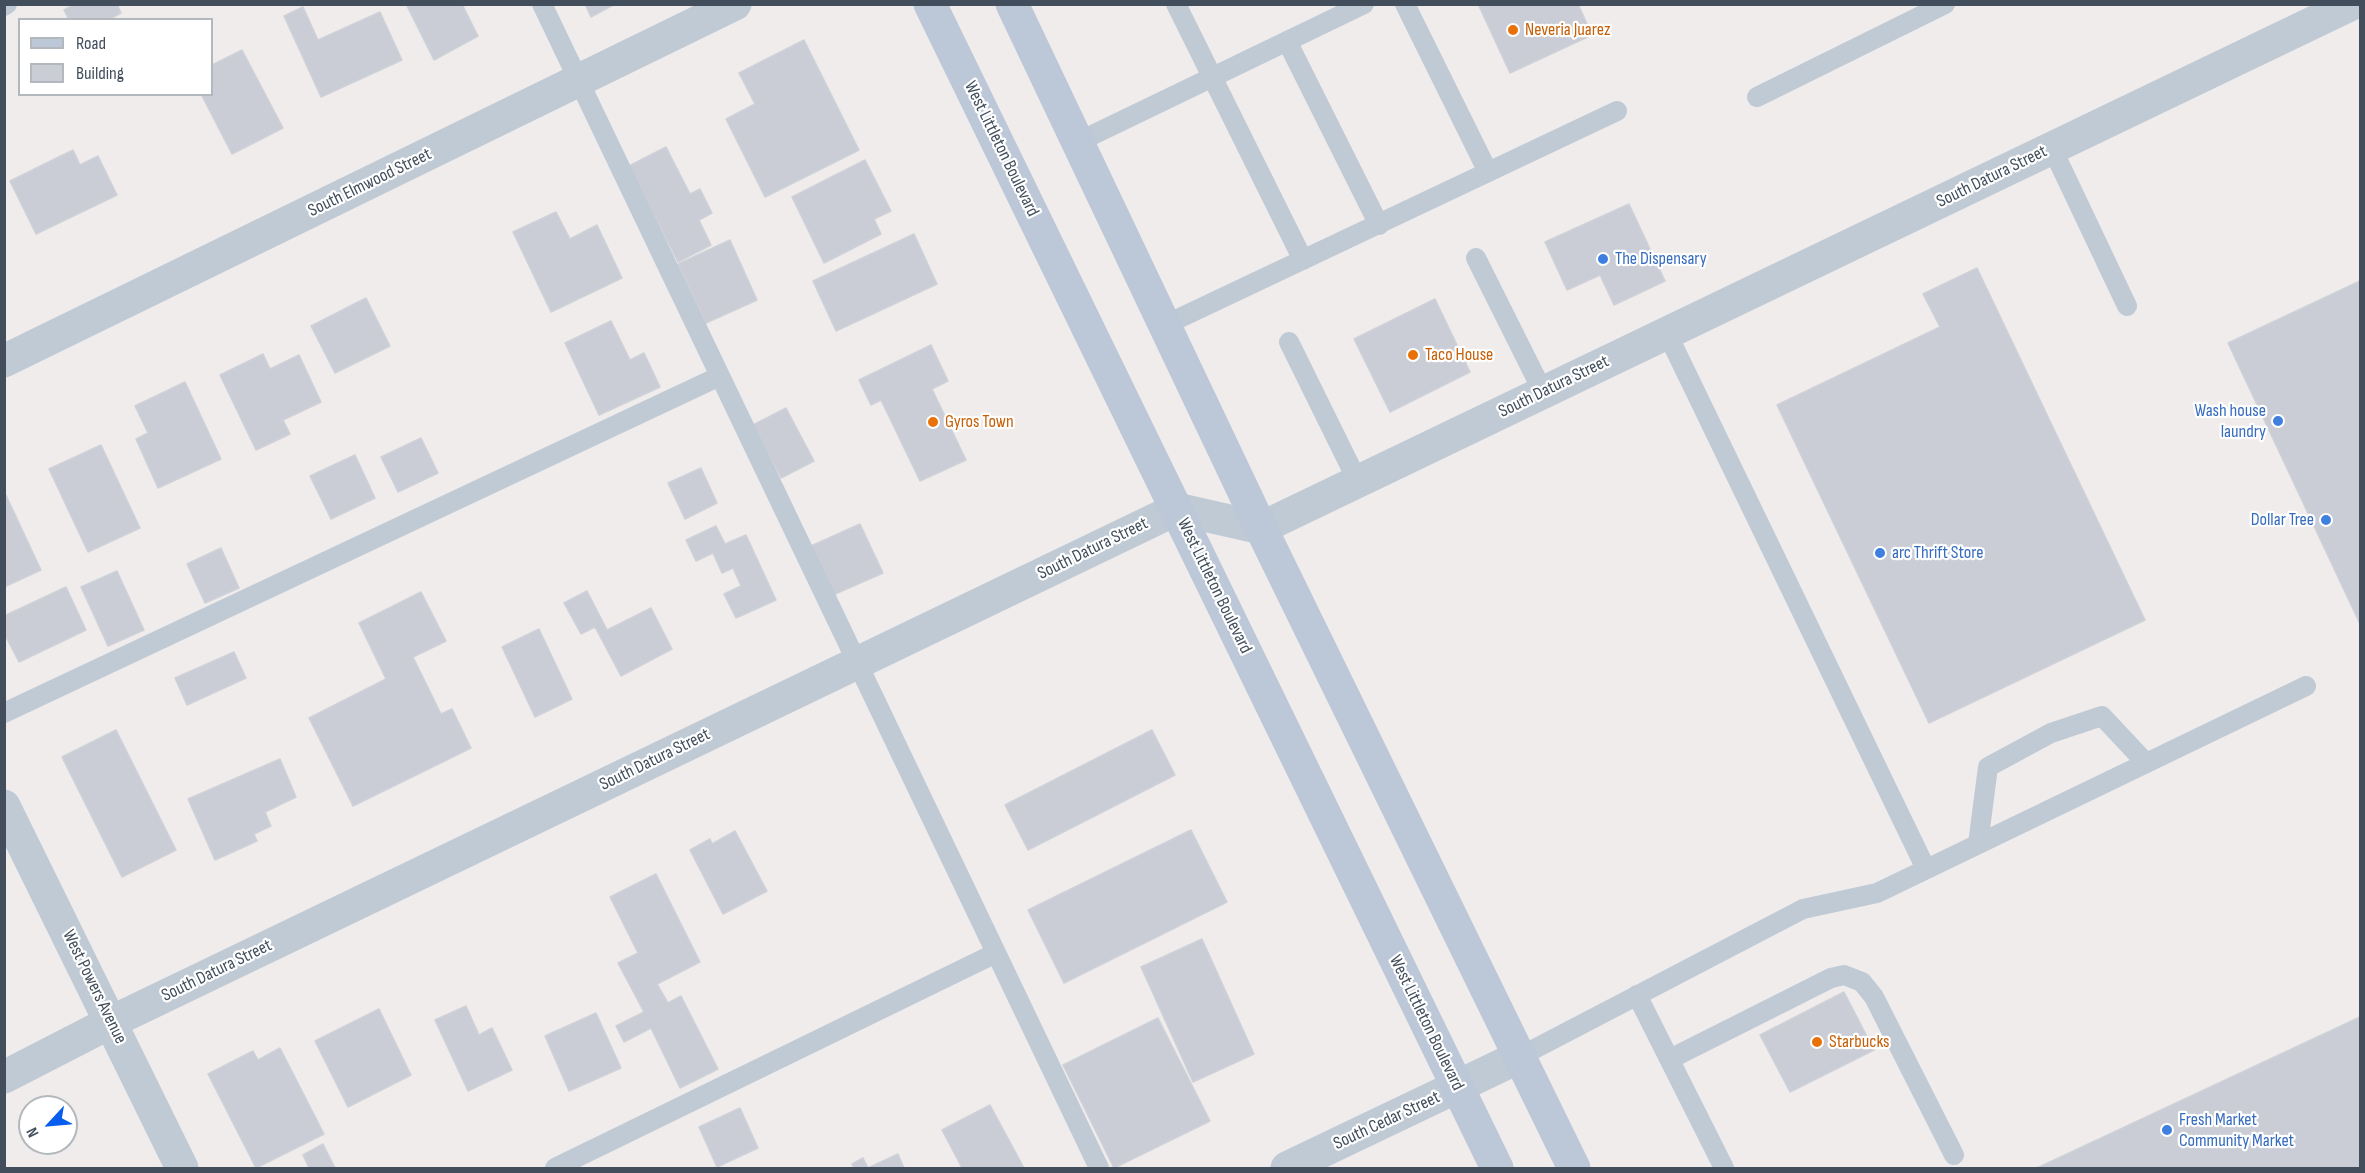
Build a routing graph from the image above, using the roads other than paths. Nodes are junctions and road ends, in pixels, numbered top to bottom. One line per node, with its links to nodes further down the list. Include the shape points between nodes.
1 (542, 4): 12 (lane)
2 (735, 4): 12 (street, South Elmwood Street)
3 (930, 4): 29 (main road, West Littleton Boulevard)
4 (1012, 4): 15 (main road)
5 (1176, 4): 11 (lane)
6 (1364, 4): 10 (lane)
7 (1405, 4): 17 (lane)
8 (1945, 4): 13 (lane)
9 (2352, 4): 16 (street, South Datura Street)
10 (1287, 41): 11 (lane); 18 (lane)
11 (1213, 77): 15 (lane); 20 (lane)
12 (579, 80): 25 (street, South Elmwood Street); 26 (lane)
13 (1757, 97)
14 (1617, 111): 17 (lane)
15 (1078, 142): 22 (main road)
16 (2052, 148): 21 (lane); 23 (street, South Datura Street)
17 (1488, 172): 18 (lane)
18 (1379, 225): 20 (lane)
19 (1476, 258): 27 (lane)
20 (1303, 260): 22 (lane)
21 (2127, 306)
22 (1165, 325): 30 (main road)
23 (1667, 333): 27 (street, South Datura Street); 37 (lane)
24 (1289, 342): 28 (lane)
25 (4, 362)
26 (720, 376): 31 (lane); 33 (lane)
27 (1543, 392): 28 (street, South Datura Street)
28 (1358, 482): 30 (street, South Datura Street)
29 (1177, 509): 30 (street); 31 (street, South Datura Street); 44 (main road, West Littleton Boulevard)
30 (1261, 528): 41 (main road)
31 (857, 662): 38 (lane); 40 (street, South Datura Street)
32 (2306, 686): 34 (lane)
33 (4, 713)
34 (2146, 763): 36 (lane); 36 (lane, via 2102,716 2051,733 1988,766)
35 (4, 806): 40 (street, West Powers Avenue)
36 (1978, 844): 37 (lane)
37 (1926, 869): 39 (lane, via 1877,893 1803,909)
38 (996, 953): 47 (lane); 48 (lane)
39 (1637, 995): 41 (lane); 42 (lane)
40 (111, 1022): 43 (street, South Datura Street); 46 (street, West Powers Avenue)
41 (1519, 1057): 44 (street, South Cedar Street); 51 (main road)
42 (1670, 1059): 45 (lane, via 1844,975 1862,982 1874,997); 52 (lane)
43 (4, 1077)
44 (1458, 1087): 49 (street, South Cedar Street); 50 (main road, West Littleton Boulevard)
45 (1954, 1155)
46 (182, 1168)
47 (555, 1168)
48 (1099, 1168)
49 (1287, 1168)
50 (1497, 1168)
51 (1574, 1168)
52 (1724, 1168)

